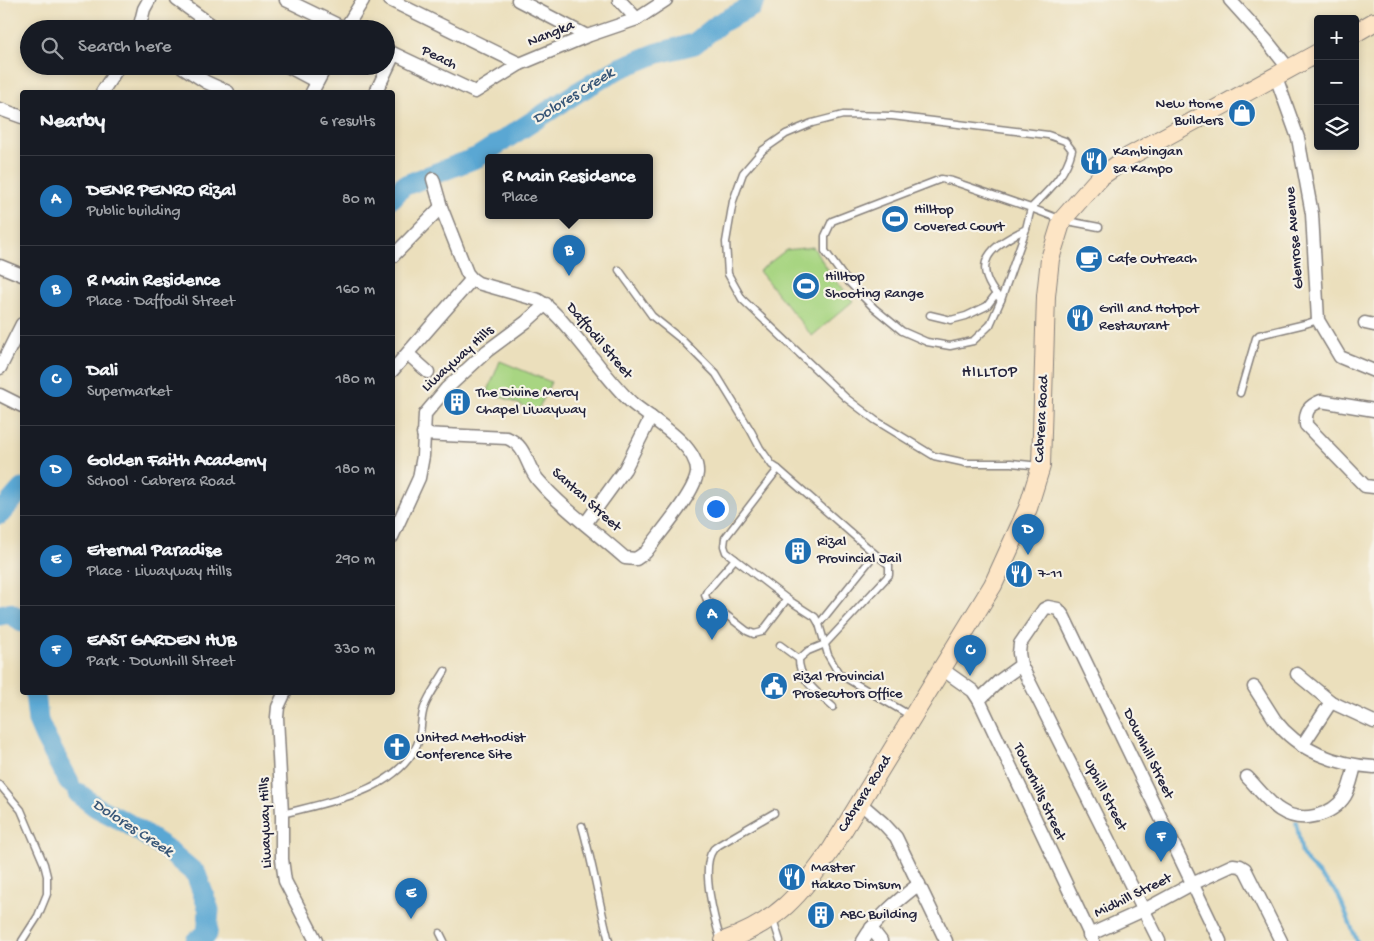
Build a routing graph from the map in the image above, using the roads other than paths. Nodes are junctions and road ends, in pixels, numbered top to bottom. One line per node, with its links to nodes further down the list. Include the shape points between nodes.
1 (149, 0): 11 (street)
2 (177, 0): 12 (street)
3 (286, 0): 13 (street)
4 (363, 0): 14 (street)
5 (390, 0): 20 (street)
6 (518, 0): 17 (street)
7 (619, 0): 10 (street)
8 (666, 0): 10 (street, Nangka)
9 (1230, 0): 21 (street, Glenrose Avenue, via 1266,40)
10 (637, 18): 17 (street, Nangka)
11 (141, 20)
12 (205, 20)
13 (327, 20)
14 (351, 20)
15 (1374, 22): 16 (main road)
16 (1359, 31)
17 (587, 36): 20 (street, Nangka)
18 (395, 54): 31 (street, Peach, via 471,91)
19 (1314, 56): 21 (main road, Cabrera Road)
20 (520, 64): 31 (street, Nangka)
21 (1282, 73): 37 (main road, Cabrera Road, via 1130,156 1100,177); 48 (street, Glenrose Avenue, via 1312,214)
22 (115, 75): 28 (street)
23 (195, 75): 29 (street)
24 (299, 75): 27 (street)
25 (321, 75): 27 (street)
26 (382, 75): 30 (street)
27 (315, 87)
28 (108, 90)
29 (224, 90)
30 (377, 90)
31 (478, 90)
32 (0, 109): 33 (street)
33 (20, 116)
34 (434, 179): 35 (street)
35 (441, 206): 40 (street); 44 (street)
36 (1031, 208): 37 (lane); 39 (lane); 45 (lane, via 941,180 832,221 825,236 825,251 843,276 902,331 927,342 950,346 972,341 990,325); 61 (lane, via 1052,187 1068,164 1072,150 1065,141 1048,135 892,116 843,115 786,134 762,150 743,173 733,201 726,242 728,274 742,299 846,398 875,420 934,456 966,463)
37 (1062, 220): 38 (lane); 61 (main road, Cabrera Road, via 1050,259 1046,296)
38 (1099, 227)
39 (1026, 229): 45 (lane); 45 (lane, via 1007,238 987,256 984,267)
40 (395, 254)
41 (0, 266): 43 (street)
42 (619, 270): 62 (lane, via 652,316 716,374 760,448)
43 (20, 274)
44 (472, 279): 46 (street, Daffodil Street); 50 (street)
45 (999, 297): 47 (lane, via 987,306 951,320)
46 (546, 304): 59 (street, Daffodil Street, via 612,382); 60 (street, Liwayway Hills, via 487,351 433,403 424,414)
47 (930, 315)
48 (1318, 320): 53 (street, Glenrose Avenue, via 1340,357); 55 (lane, via 1259,335 1253,343)
49 (20, 328): 51 (street)
50 (408, 354): 52 (street); 54 (street)
51 (0, 368)
52 (395, 368)
53 (1374, 371)
54 (428, 372)
55 (1240, 393)
56 (0, 395): 57 (street)
57 (20, 405)
58 (1374, 410): 63 (street, via 1321,401 1308,409 1305,416 1306,425 1365,486)
59 (651, 417): 64 (street, via 625,469); 67 (street, Daffodil Street, via 684,443 697,473 689,493 646,552 636,559)
60 (423, 434): 64 (street, Santan Street, via 516,441 533,473 552,496); 65 (street, Liwayway Hills, via 419,478)
61 (1041, 466): 75 (main road, Cabrera Road, via 1028,508 993,585)
62 (778, 469): 66 (lane); 68 (lane, via 725,538 726,552)
63 (1374, 487)
64 (585, 524): 67 (street, Santan Street)
65 (395, 530)
66 (875, 554): 70 (lane); 71 (lane, via 889,565 889,574)
67 (625, 558)
68 (735, 558): 69 (lane); 69 (lane, via 705,595 747,631 754,634 762,632)
69 (788, 599): 70 (lane, via 815,617)
70 (819, 624): 71 (lane)
71 (825, 644): 73 (lane); 83 (lane, via 839,674)
72 (780, 645): 73 (lane)
73 (799, 659): 82 (lane, via 798,667 804,678)
74 (1021, 665): 80 (street); 95 (street, Downhill Street, via 1019,653 1024,636 1044,609 1058,609); 96 (street, Uphill Street)
75 (942, 669): 80 (street, Towerhills Street, via 973,691); 83 (main road, Cabrera Road)
76 (445, 672): 92 (lane, via 425,705 416,747 407,763 395,774 340,799)
77 (1298, 674): 81 (street)
78 (1254, 687): 85 (street, via 1276,721)
79 (282, 695): 92 (street, Liwayway Hills, via 278,717)
80 (979, 700): 100 (street, Towerhills Street)
81 (1331, 702): 84 (street); 85 (street)
82 (832, 707)
83 (913, 717): 90 (main road, Cabrera Road)
84 (1374, 722)
85 (1302, 746): 86 (street)
86 (1355, 766): 87 (street); 88 (street, via 1347,794 1337,806 1321,815 1308,817 1280,810)
87 (1374, 768)
88 (1247, 777)
89 (0, 785): 101 (lane, via 21,810 47,876 47,894)
90 (860, 803): 94 (street, via 894,833); 97 (main road, Cabrera Road, via 807,884)
91 (774, 813): 105 (lane, via 712,850 709,883 713,911)
92 (282, 814): 102 (street, Liwayway Hills, via 285,881)
93 (582, 826): 104 (lane)
94 (919, 884): 98 (street, via 890,906); 109 (street)
95 (1192, 884): 96 (street, Midhill Street); 111 (street, Downhill Street); 112 (street, Midhill Street, via 1234,865 1245,869)
96 (1144, 910): 100 (street, Midhill Street); 110 (street, Uphill Street)
97 (772, 918): 105 (main road, Cabrera Road); 106 (lane)
98 (871, 928): 107 (street); 108 (street)
99 (440, 933): 103 (lane)
100 (1091, 938)
101 (22, 941)
102 (316, 941)
103 (444, 941)
104 (609, 941)
105 (725, 941)
106 (780, 941)
107 (862, 941)
108 (881, 941)
109 (946, 941)
110 (1159, 941)
111 (1220, 941)
112 (1281, 941)

